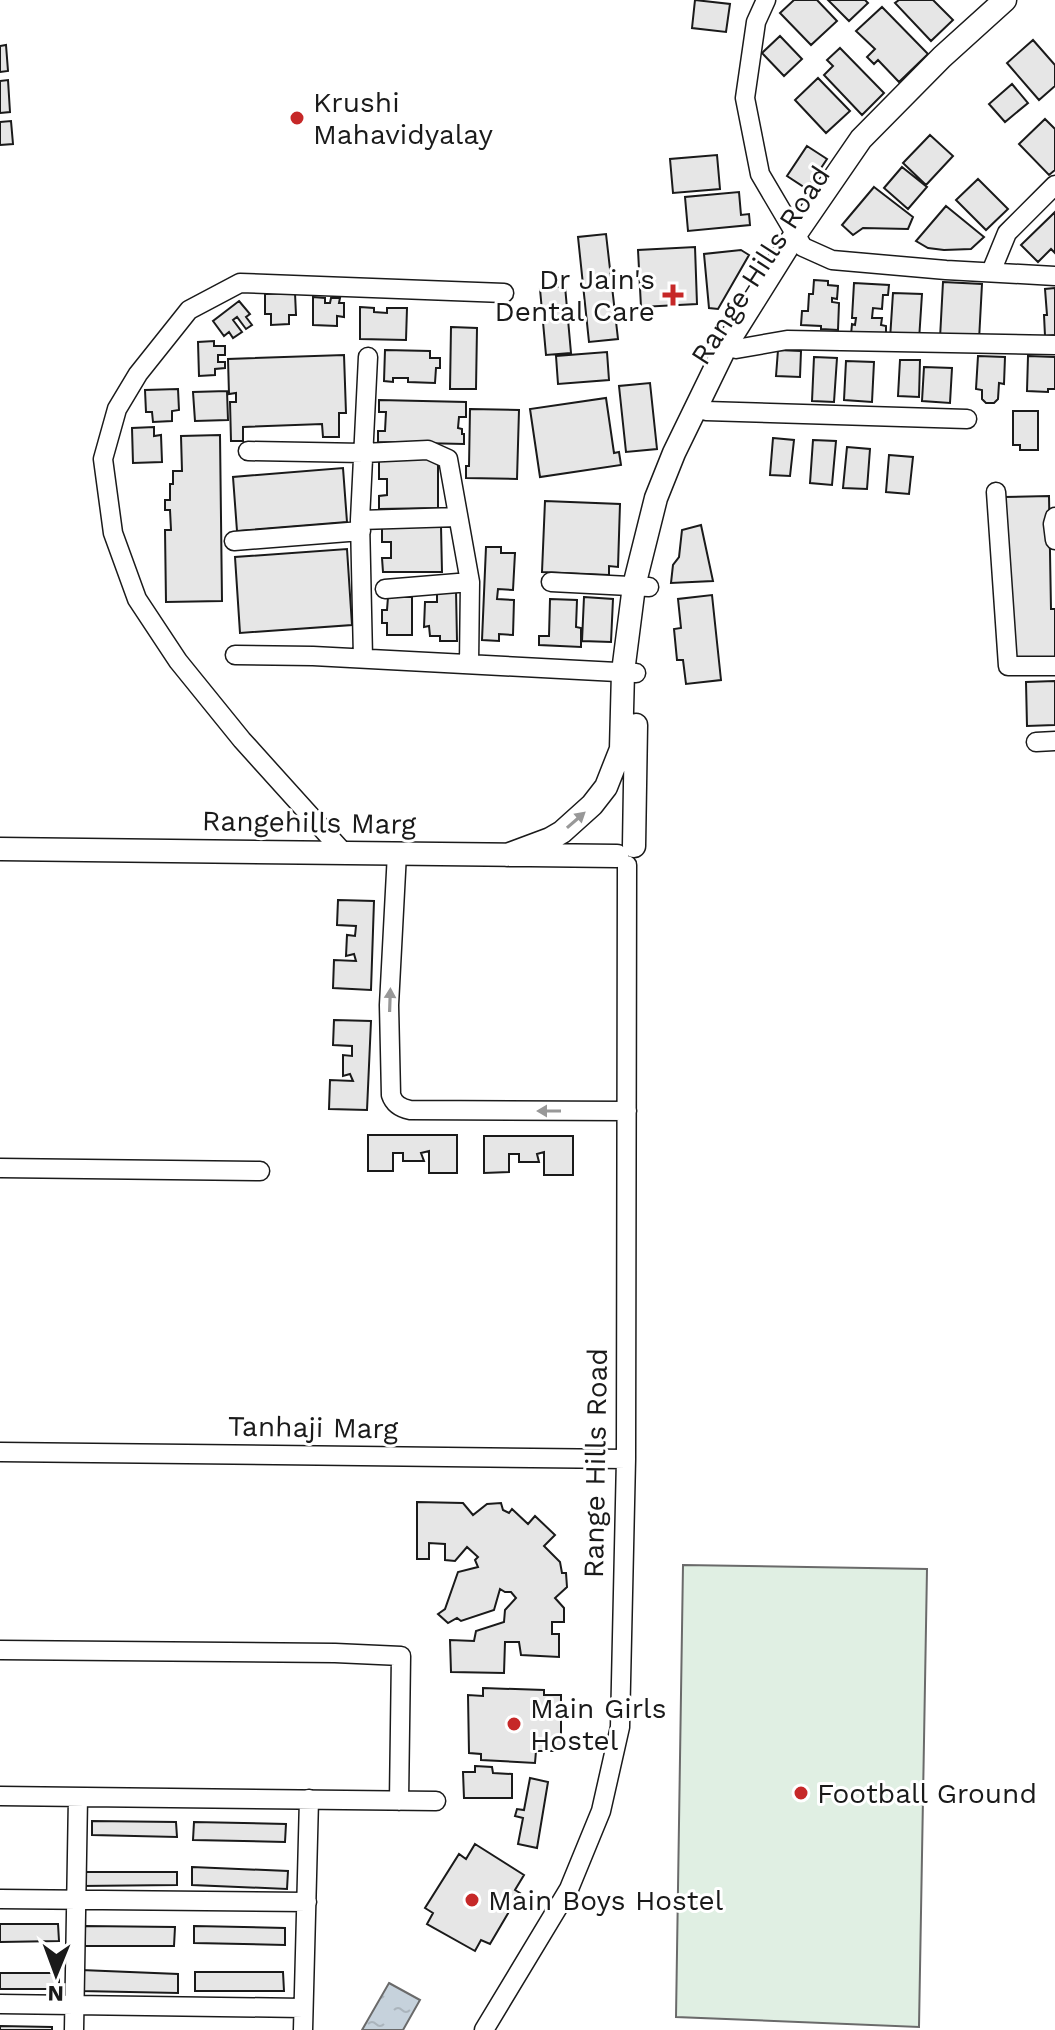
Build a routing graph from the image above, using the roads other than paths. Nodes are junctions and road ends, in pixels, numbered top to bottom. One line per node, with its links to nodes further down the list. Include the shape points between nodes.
1 (766, 0): 5 (street, via 756,22 745,98 760,174)
2 (1005, 0): 5 (main road, via 861,139)
3 (1025, 0): 5 (main road, Range Hills Road, via 872,148)
4 (1055, 185): 6 (street, via 1007,233)
5 (799, 241): 6 (street, via 832,260); 10 (main road, Range Hills Road); 24 (main road, via 728,342 674,453 656,498)
6 (991, 272): 7 (street)
7 (1055, 276)
8 (504, 293): 33 (street, via 240,283 189,310 117,409 103,459 113,533 137,599 178,661 242,740)
9 (1055, 345): 10 (street, via 787,340)
10 (736, 349): 12 (main road, Range Hills Road)
11 (368, 357): 15 (street)
12 (706, 411): 13 (street); 24 (main road, Range Hills Road, via 684,457)
13 (967, 419)
14 (248, 451): 15 (street)
15 (363, 453): 17 (street, via 428,450 448,459); 19 (street)
16 (996, 492): 29 (street, via 1008,666)
17 (458, 517): 19 (street); 22 (street)
18 (1055, 517): 20 (street)
19 (361, 525): 21 (street); 27 (street)
20 (1055, 540)
21 (234, 541)
22 (470, 582): 25 (street); 28 (street)
23 (551, 582): 24 (street)
24 (641, 586): 30 (main road, Range Hills Road)
25 (385, 589)
26 (235, 655): 27 (street)
27 (363, 658): 28 (street)
28 (469, 664): 30 (street)
29 (1055, 666)
30 (630, 672): 31 (main road, Range Hills Road); 35 (main road, Range Hills Road, via 635,715)
31 (621, 749): 35 (main road, Range Hills Road); 36 (main road, one-way to 31, via 575,823 606,787)
32 (0, 849): 33 (main road, Rangehills Marg)
33 (344, 853): 34 (main road, Rangehills Marg)
34 (397, 853): 36 (main road, Rangehills Marg); 37 (street, one-way to 34, via 410,1110 393,1101 389,1005)
35 (624, 853): 36 (main road, Rangehills Marg); 37 (street, Range Hills Road)
36 (507, 855)
37 (627, 1111): 41 (street, Range Hills Road)
38 (0, 1168): 39 (street)
39 (260, 1171)
40 (0, 1452): 41 (street, Tanhaji Marg)
41 (626, 1459): 56 (street, Range Hills Road, via 620,1727 601,1811 569,1889)
42 (0, 1650): 46 (street, via 401,1656)
43 (0, 1796): 44 (street)
44 (78, 1797): 45 (street); 49 (street)
45 (309, 1799): 46 (street); 50 (street)
46 (399, 1801): 47 (street)
47 (436, 1801)
48 (0, 1899): 49 (street)
49 (76, 1900): 50 (street); 52 (street)
50 (307, 1902): 53 (street)
51 (0, 2004): 52 (street)
52 (74, 2005): 53 (street); 54 (street)
53 (303, 2008): 55 (street)
54 (74, 2030)
55 (303, 2030)
56 (484, 2030)

